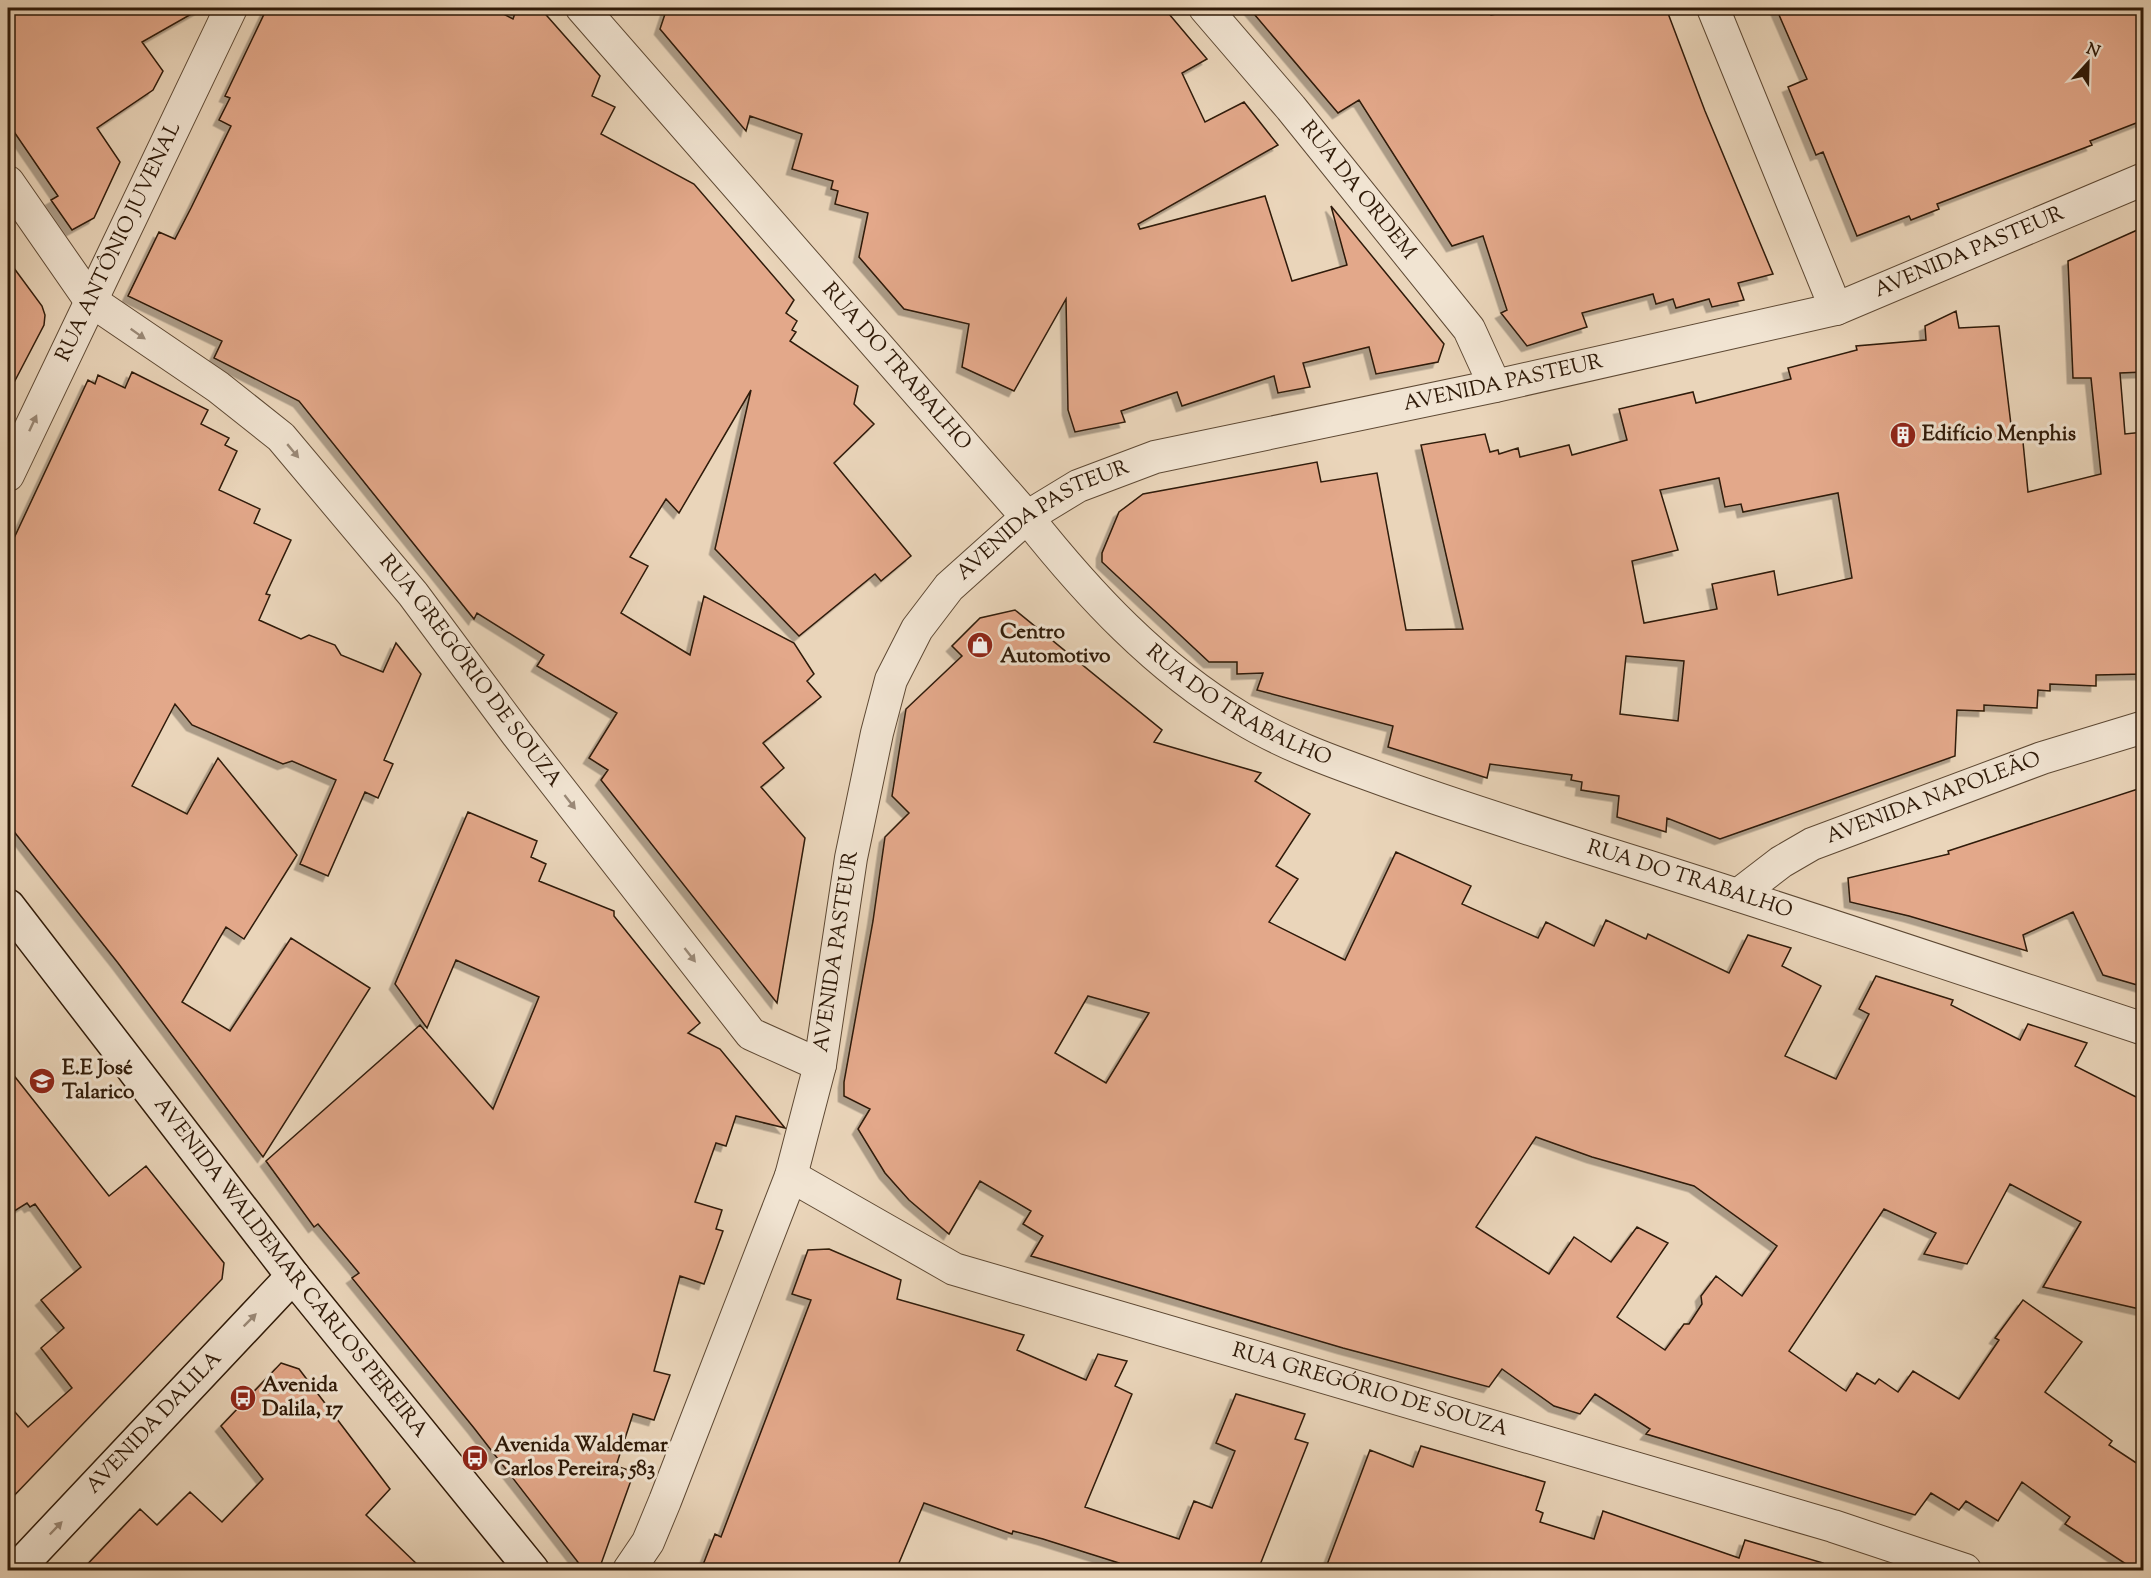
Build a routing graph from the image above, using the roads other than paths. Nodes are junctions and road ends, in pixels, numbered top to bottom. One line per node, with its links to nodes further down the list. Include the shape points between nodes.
1 (231, 8): 7 (street, RUA ANTÔNIO JUVENAL)
2 (582, 8): 11 (street, RUA DO TRABALHO)
3 (1205, 8): 9 (street, RUA DA ORDEM, via 1469,329)
4 (1713, 8): 8 (street)
5 (2144, 179): 8 (street, AVENIDA PASTEUR)
6 (8, 182): 7 (street)
7 (90, 300): 10 (street, RUA ANTÔNIO JUVENAL, one-way to 7); 16 (street, RUA GREGÓRIO DE SOUZA, one-way to 16, via 218,387 281,437 412,594 752,1034)
8 (1836, 309): 9 (street, AVENIDA PASTEUR)
9 (1495, 386): 11 (street, AVENIDA PASTEUR, via 1155,457 1078,486)
10 (8, 476)
11 (1027, 517): 13 (street, RUA DO TRABALHO, via 1076,579 1128,631 1188,684 1241,719 1283,741 1439,801); 16 (street, AVENIDA PASTEUR, via 950,587 917,629 891,680 851,858)
12 (2144, 727): 13 (street, AVENIDA NAPOLEÃO, via 2042,758 1812,844)
13 (1738, 895): 15 (street, RUA DO TRABALHO)
14 (8, 906): 18 (street, AVENIDA WALDEMAR CARLOS PEREIRA)
15 (2144, 1029)
16 (820, 1065): 17 (street, AVENIDA PASTEUR)
17 (791, 1176): 21 (street, AVENIDA PASTEUR, via 665,1502 648,1542); 22 (street, RUA GREGÓRIO DE SOUZA, via 954,1269 1833,1526)
18 (293, 1276): 19 (street, AVENIDA DALILA, one-way to 18); 20 (street, AVENIDA WALDEMAR CARLOS PEREIRA)
19 (16, 1570)
20 (532, 1570)
21 (629, 1570)
22 (1965, 1570)

